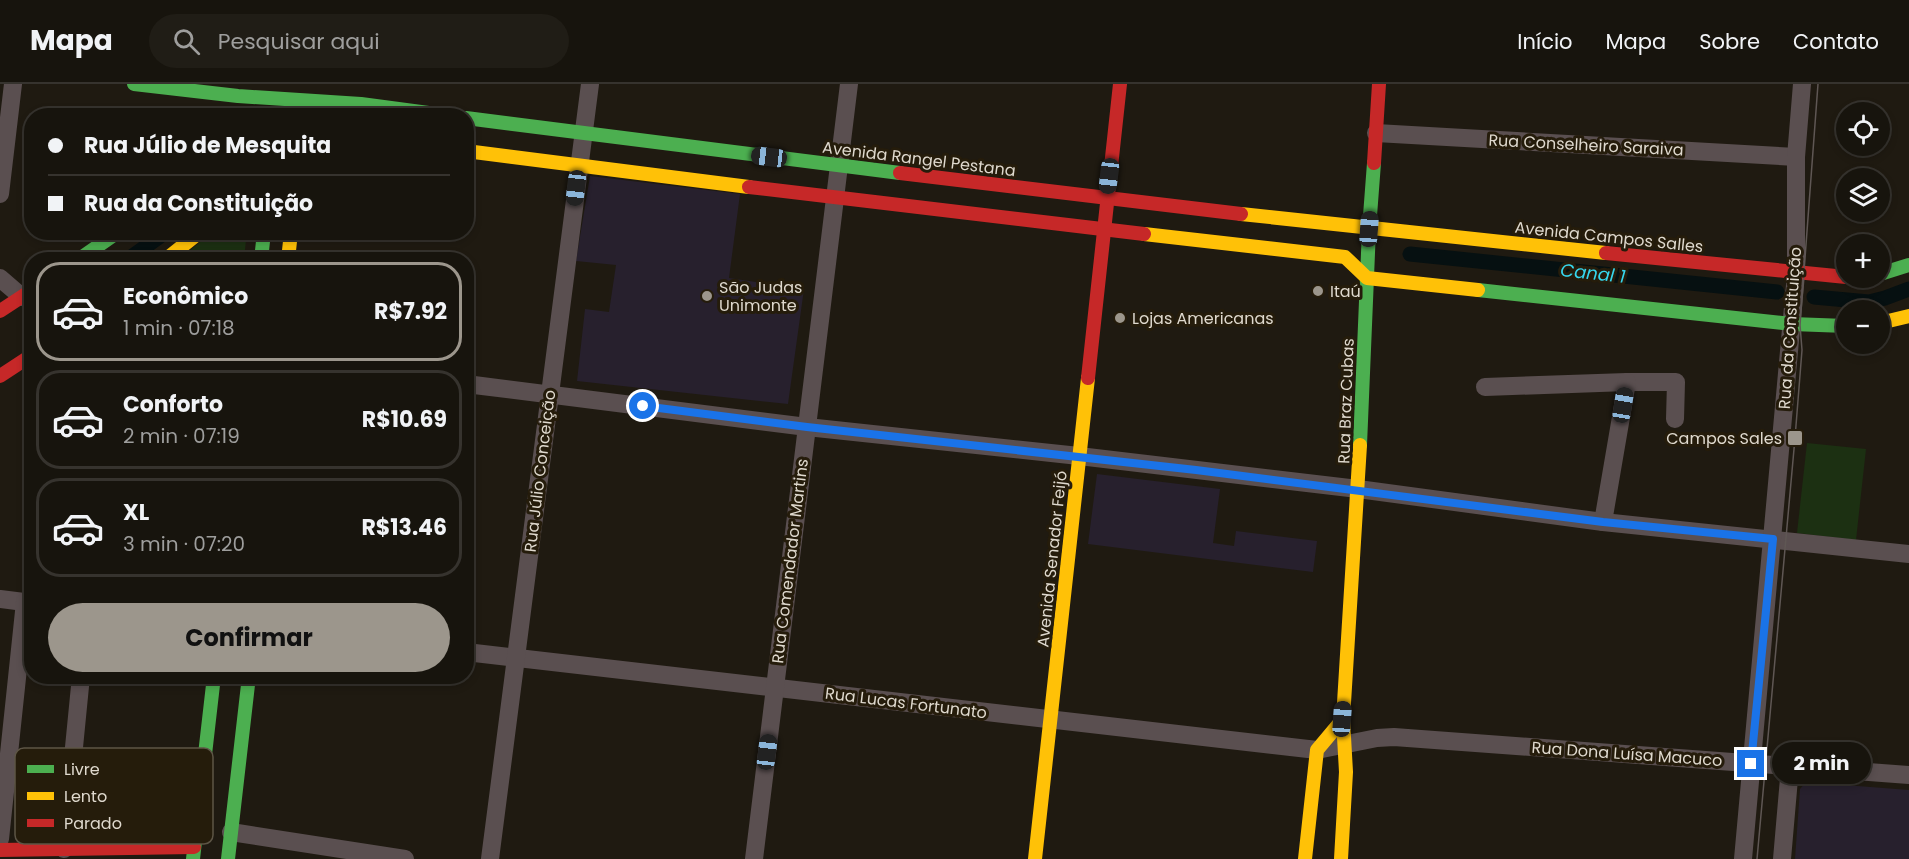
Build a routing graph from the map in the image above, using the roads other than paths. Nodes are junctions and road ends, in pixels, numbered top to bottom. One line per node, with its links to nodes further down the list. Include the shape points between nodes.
1 (13, 84): 20 (street)
2 (134, 84): 8 (main road)
3 (590, 84): 14 (street, Rua Júlio Conceição)
4 (849, 84): 19 (street, Rua Comendador Martins)
5 (1120, 84): 22 (main road, Avenida Senador Feijó)
6 (1379, 84): 15 (main road, Rua Braz Cubas)
7 (1802, 84): 17 (street, Rua da Constituição)
8 (238, 96): 9 (main road); 10 (main road)
9 (347, 103): 11 (main road); 12 (main road)
10 (264, 108)
11 (315, 108)
12 (387, 108)
13 (474, 118): 14 (main road, Avenida Rangel Pestana)
14 (584, 132): 18 (street, Rua Júlio Conceição); 19 (main road, Avenida Rangel Pestana)
15 (1376, 133): 17 (street, Rua Conselheiro Saraiva); 24 (main road, Rua Braz Cubas)
16 (474, 152): 18 (main road)
17 (1796, 156): 31 (street, Rua da Constituição)
18 (579, 165): 21 (main road); 47 (street, Rua Júlio Conceição)
19 (839, 166): 21 (street, Rua Comendador Martins); 22 (main road, Avenida Rangel Pestana)
20 (0, 194)
21 (835, 198): 23 (main road); 49 (street, Rua Comendador Martins)
22 (1107, 199): 23 (main road, Avenida Senador Feijó); 24 (main road, Avenida Rangel Pestana)
23 (1103, 229): 34 (main road, via 1345,257); 50 (main road, Avenida Senador Feijó)
24 (1369, 229): 31 (main road, Avenida Campos Salles); 34 (main road, Rua Braz Cubas)
25 (107, 240): 27 (main road)
26 (190, 240): 28 (main road)
27 (89, 252)
28 (175, 252)
29 (1909, 265): 30 (main road)
30 (1890, 271)
31 (1796, 273): 32 (main road, Avenida Campos Salles); 40 (street, Rua da Constituição)
32 (1836, 276)
33 (0, 278): 35 (street)
34 (1367, 278): 40 (main road); 51 (main road, Rua Braz Cubas)
35 (24, 293)
36 (24, 298): 37 (main road)
37 (1, 310)
38 (1909, 316): 39 (main road)
39 (1890, 321)
40 (1792, 324): 41 (main road); 53 (street, Rua da Constituição)
41 (1836, 326)
42 (24, 360): 43 (main road)
43 (0, 376)
44 (1627, 382): 46 (street); 48 (street, via 1676,382); 52 (street)
45 (474, 385): 47 (street)
46 (1485, 387)
47 (550, 394): 49 (street); 59 (street, Rua Júlio Conceição)
48 (1675, 419)
49 (807, 427): 50 (street); 63 (street, Rua Comendador Martins)
50 (1079, 456): 51 (street); 65 (main road, Avenida Senador Feijó)
51 (1358, 489): 52 (street); 64 (main road, Rua Braz Cubas)
52 (1603, 522): 53 (street)
53 (1773, 539): 54 (street); 70 (street, Rua da Constituição)
54 (1909, 554)
55 (0, 599): 56 (street)
56 (24, 602)
57 (24, 636): 74 (street)
58 (474, 653): 59 (street, Rua Lucas Fortunato)
59 (516, 657): 63 (street, Rua Lucas Fortunato); 81 (street, Rua Júlio Conceição)
60 (80, 684): 67 (street)
61 (213, 684): 68 (main road)
62 (248, 684): 73 (main road)
63 (775, 687): 65 (street, Rua Lucas Fortunato); 82 (street, Rua Comendador Martins)
64 (1342, 719): 66 (main road, Rua Braz Cubas); 69 (main road)
65 (1051, 720): 69 (street, Rua Lucas Fortunato); 83 (main road, Avenida Senador Feijó)
66 (1346, 744): 69 (street, Rua Lucas Fortunato); 70 (street, Rua Dona Luísa Macuco, via 1415,738); 85 (main road, Rua Braz Cubas)
67 (74, 748)
68 (206, 748)
69 (1317, 750): 84 (main road)
70 (1751, 764): 71 (street, Rua Dona Luísa Macuco); 86 (street, Rua da Constituição)
71 (1790, 767): 72 (street, Rua Dona Luísa Macuco); 87 (street)
72 (1909, 776)
73 (231, 832): 79 (main road); 80 (street)
74 (0, 839)
75 (64, 844): 76 (street)
76 (64, 849): 77 (main road); 78 (main road)
77 (0, 850)
78 (194, 853)
79 (228, 859)
80 (405, 859)
81 (490, 859)
82 (754, 859)
83 (1035, 859)
84 (1305, 859)
85 (1341, 859)
86 (1743, 859)
87 (1782, 859)

